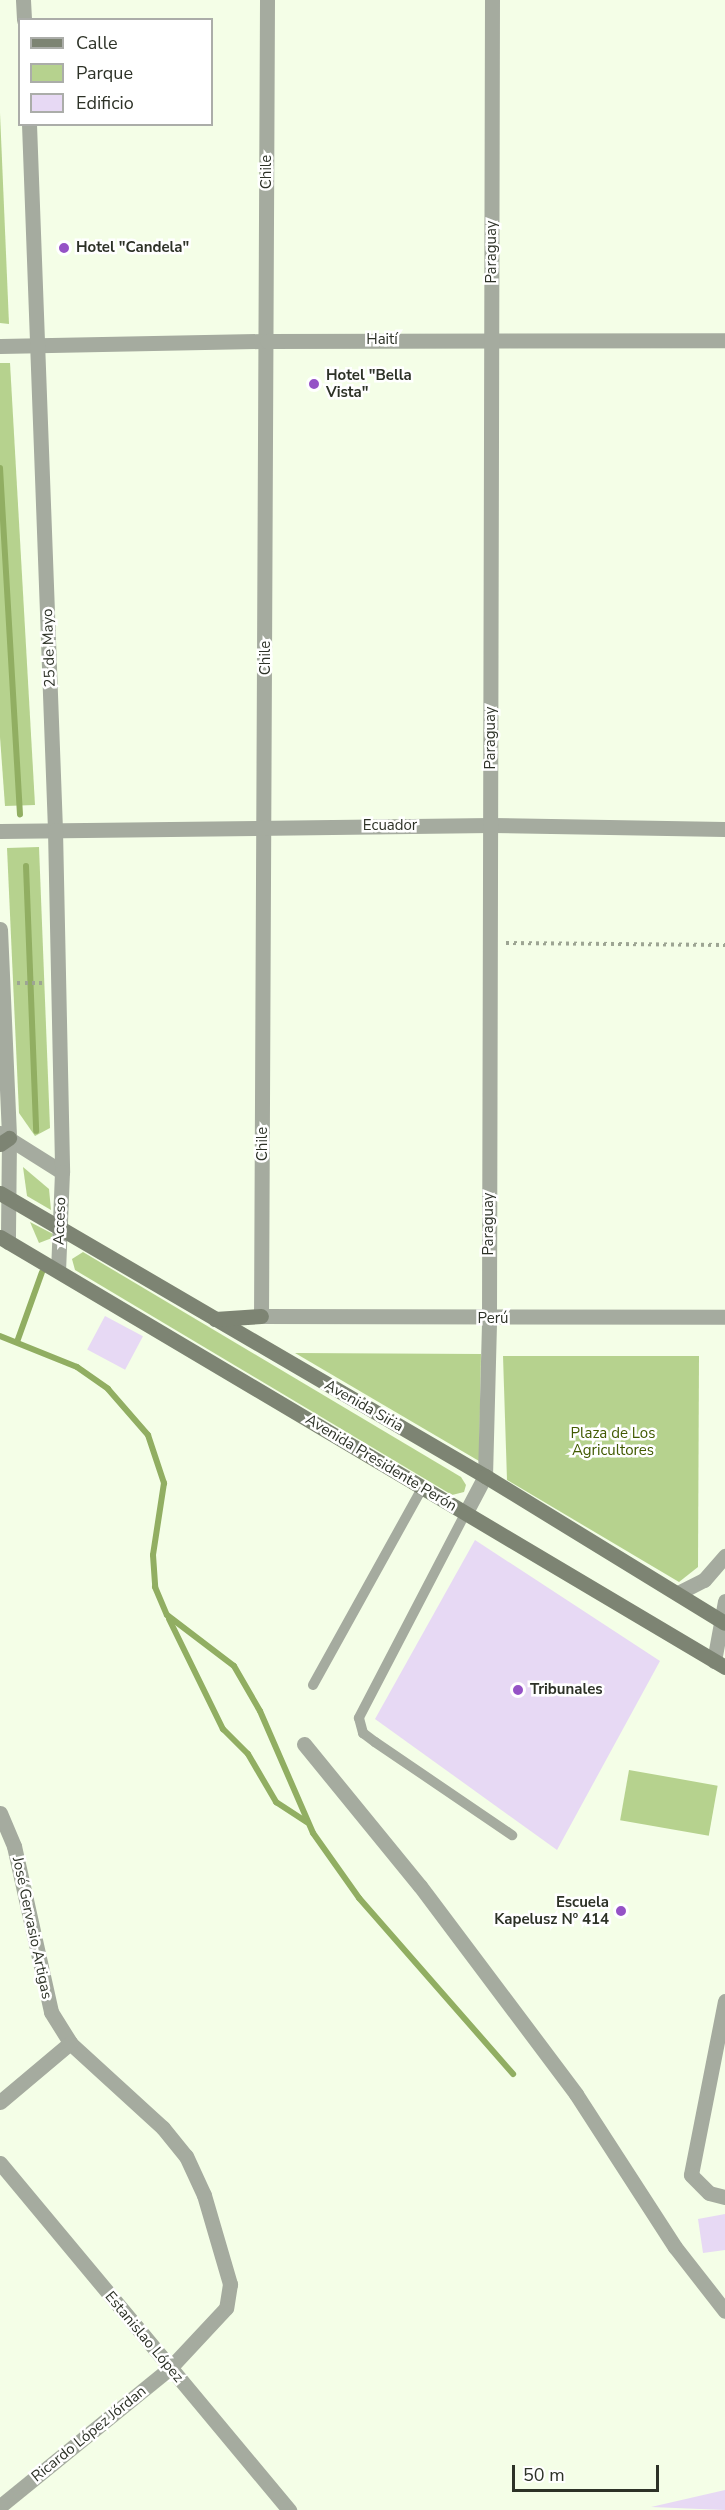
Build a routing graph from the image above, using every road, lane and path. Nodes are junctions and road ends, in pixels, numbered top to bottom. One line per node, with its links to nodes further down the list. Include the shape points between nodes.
1 (23, 0): 4 (street)
2 (267, 0): 8 (street, Chile)
3 (492, 0): 6 (street, Paraguay)
4 (24, 18)
5 (29, 126): 10 (street, 25 de Mayo)
6 (492, 340): 7 (street, Haití); 8 (street, Haití); 11 (street, Paraguay)
7 (725, 340)
8 (267, 341): 10 (street, Haití); 12 (street, Chile)
9 (3, 346): 10 (street, Haití)
10 (39, 348): 14 (street, 25 de Mayo)
11 (491, 825): 12 (street, Ecuador); 13 (street, Ecuador); 17 (street, Paraguay)
12 (265, 826): 14 (street, Ecuador); 27 (street, Chile)
13 (725, 829)
14 (56, 830): 15 (street, Ecuador); 22 (street, 25 de Mayo)
15 (6, 831)
16 (0, 929): 21 (street)
17 (490, 943): 18 (path); 30 (street, Paraguay)
18 (725, 945)
19 (22, 983): 20 (path)
20 (38, 983)
21 (3, 1138): 22 (street); 23 (street)
22 (62, 1172): 24 (street, Acceso)
23 (5, 1195): 24 (main road, Avenida Siria); 25 (street)
24 (59, 1227): 26 (street, Acceso); 29 (main road, Avenida Siria)
25 (4, 1239): 26 (main road, Avenida Presidente Perón)
26 (58, 1270): 32 (main road, Avenida Presidente Perón)
27 (261, 1316): 29 (main road); 30 (street, Perú)
28 (725, 1317): 30 (street, Perú)
29 (215, 1319): 31 (main road, Avenida Siria)
30 (489, 1319): 31 (street, Paraguay)
31 (485, 1476): 33 (street); 35 (main road, Avenida Siria)
32 (422, 1488): 33 (main road, Avenida Presidente Perón); 39 (lane)
33 (465, 1514): 38 (main road, Avenida Presidente Perón); 42 (lane, via 359,1718 363,1733)
34 (725, 1556): 35 (street, via 705,1580)
35 (678, 1593): 37 (main road, Avenida Siria)
36 (725, 1601): 37 (street)
37 (723, 1622): 38 (street)
38 (720, 1664)
39 (313, 1685)
40 (304, 1744): 51 (street, via 420,1886 569,2085 675,2247)
41 (0, 1813): 44 (street, José Gervasio Artigas, via 14,1846 51,2012)
42 (512, 1835)
43 (725, 2001): 45 (street)
44 (70, 2043): 47 (street); 50 (street, José Gervasio Artigas, via 163,2128 186,2156 204,2195 226,2268 230,2284)
45 (713, 2051): 46 (street); 49 (street, via 708,2098 691,2175 709,2193)
46 (725, 2065)
47 (0, 2102)
48 (0, 2163): 52 (street, Estanislao López)
49 (725, 2197)
50 (226, 2308): 52 (street, Ricardo López Jórdan)
51 (725, 2311)
52 (170, 2368): 53 (street, Ricardo López Jórdan); 54 (street, Estanislao López)
53 (0, 2506)
54 (290, 2510)

